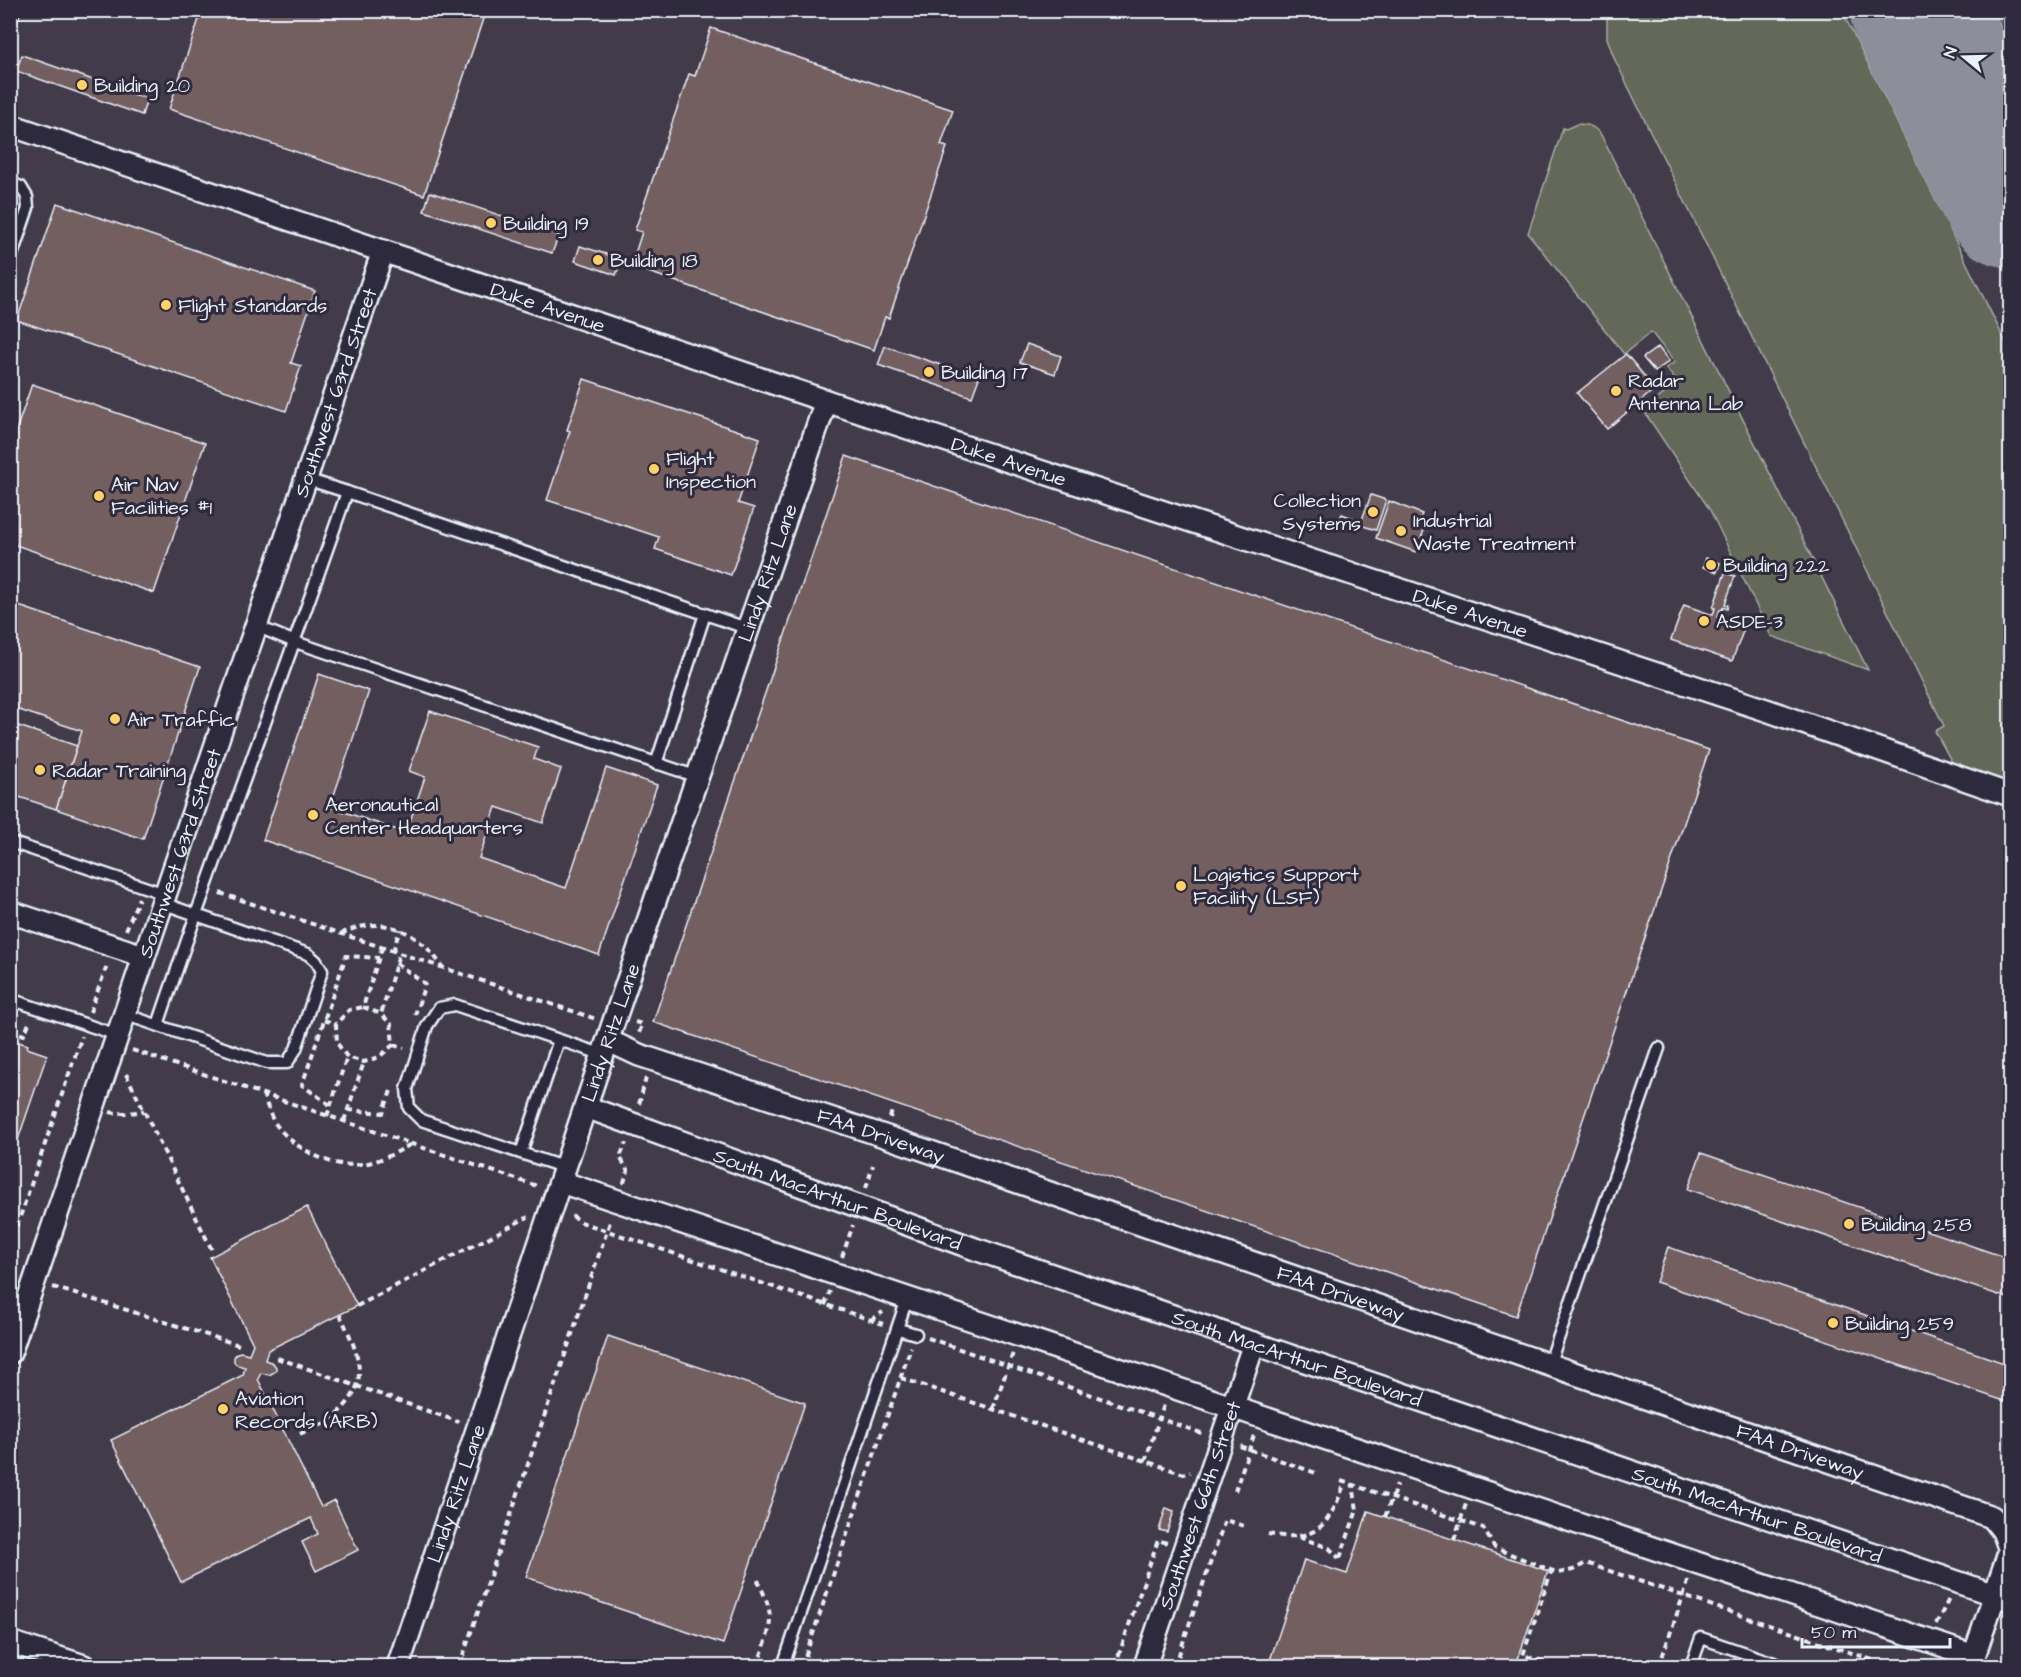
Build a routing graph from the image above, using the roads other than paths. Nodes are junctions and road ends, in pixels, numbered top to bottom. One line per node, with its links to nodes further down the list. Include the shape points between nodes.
1 (14, 10): 2 (lane)
2 (10, 22)
3 (10, 125): 5 (street, Duke Avenue)
4 (10, 183): 6 (lane, via 21,187 28,208)
5 (383, 251): 7 (street, Duke Avenue); 8 (street, Southwest 63rd Street)
6 (10, 261)
7 (826, 401): 12 (street, Lindy Ritz Lane); 16 (street, Duke Avenue)
8 (306, 479): 9 (lane); 11 (street, Southwest 63rd Street)
9 (347, 492): 10 (lane); 13 (lane)
10 (705, 614): 12 (lane); 14 (lane)
11 (256, 626): 13 (lane); 18 (street, Southwest 63rd Street)
12 (749, 629): 15 (street, Lindy Ritz Lane)
13 (295, 642): 14 (lane); 20 (lane)
14 (656, 764): 15 (lane)
15 (698, 777): 27 (street, Lindy Ritz Lane)
16 (2010, 795)
17 (10, 842): 18 (lane)
18 (157, 895): 20 (lane); 21 (street, Southwest 63rd Street)
19 (10, 912): 21 (street)
20 (195, 914): 24 (lane); 24 (lane, via 308,954 316,961 322,971 296,1049 287,1063 267,1063)
21 (143, 956): 23 (street, Southwest 63rd Street)
22 (10, 999): 25 (lane)
23 (132, 1017): 24 (lane); 25 (street, Southwest 63rd Street)
24 (158, 1025)
25 (117, 1035): 36 (street, Southwest 63rd Street)
26 (559, 1040): 27 (lane); 30 (lane); 30 (lane, via 455,1005 439,1008 427,1026 407,1089 409,1108 421,1120)
27 (606, 1048): 29 (street, Lindy Ritz Lane); 37 (street, FAA Driveway, via 639,1055 884,1136)
28 (1659, 1048): 37 (lane)
29 (586, 1107): 31 (street, Lindy Ritz Lane); 35 (street, South MacArthur Boulevard, via 975,1249)
30 (520, 1153): 31 (lane)
31 (559, 1171): 32 (street); 43 (street, Lindy Ritz Lane)
32 (907, 1299): 33 (lane); 38 (street)
33 (897, 1329): 34 (lane); 44 (lane)
34 (916, 1334)
35 (1254, 1343): 38 (street, Southwest 66th Street); 39 (street, South MacArthur Boulevard)
36 (10, 1353)
37 (1549, 1365): 39 (street, FAA Driveway, via 1992,1517 2010,1550)
38 (1232, 1407): 41 (street); 45 (street, Southwest 66th Street)
39 (2003, 1598): 41 (street, FAA Driveway)
40 (12, 1646): 42 (street)
41 (1973, 1661)
42 (84, 1666)
43 (398, 1666)
44 (783, 1666)
45 (1145, 1666)
46 (1691, 1666): 47 (lane, via 1701,1638)
47 (1783, 1666)

